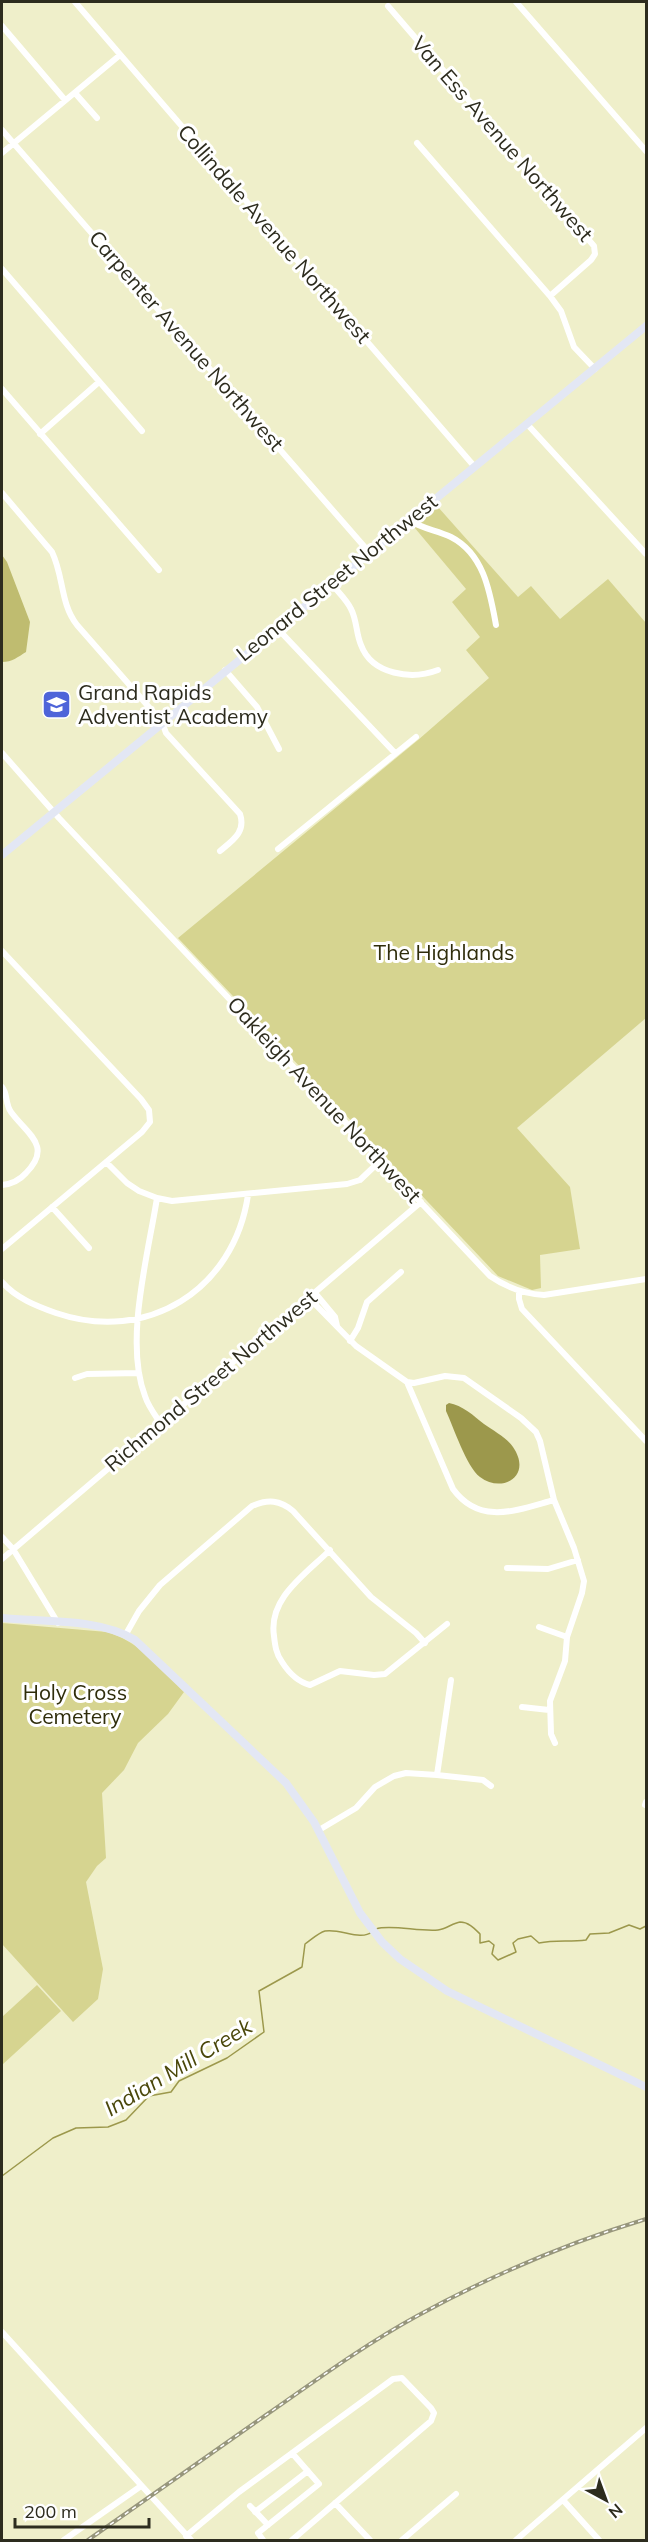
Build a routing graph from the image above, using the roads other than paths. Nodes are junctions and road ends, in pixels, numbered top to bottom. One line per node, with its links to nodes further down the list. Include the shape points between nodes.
1 (75, 2): 5 (street, Collindale Avenue Northwest)
2 (516, 2): 12 (street)
3 (388, 6): 15 (street, Van Ess Avenue Northwest, via 594,246 591,260)
4 (2, 26): 7 (street)
5 (120, 55): 6 (street); 23 (street, Collindale Avenue Northwest)
6 (75, 93): 7 (street); 8 (street)
7 (65, 100): 10 (street)
8 (97, 118)
9 (2, 130): 10 (street, Carpenter Avenue Northwest)
10 (14, 142): 13 (street); 26 (street, Carpenter Avenue Northwest)
11 (417, 143): 15 (street)
12 (646, 151)
13 (2, 153)
14 (2, 269): 18 (street)
15 (550, 296): 17 (street, via 561,311 574,347)
16 (646, 326): 17 (main road, Leonard Street Northwest)
17 (595, 369): 20 (main road, Leonard Street Northwest)
18 (99, 382): 21 (street); 22 (street)
19 (2, 389): 22 (street)
20 (527, 424): 23 (main road, Leonard Street Northwest); 27 (street)
21 (142, 431)
22 (40, 434): 28 (street)
23 (474, 466): 25 (main road, Leonard Street Northwest)
24 (2, 493): 34 (street, via 52,552 68,613)
25 (409, 520): 26 (main road, Leonard Street Northwest); 30 (street, via 463,544 485,578)
26 (369, 552): 29 (main road, Leonard Street Northwest)
27 (646, 554)
28 (159, 570)
29 (331, 584): 31 (main road, Leonard Street Northwest); 33 (street, via 350,606 361,647 377,665 412,676)
30 (496, 624)
31 (277, 628): 32 (main road, Leonard Street Northwest); 38 (street)
32 (225, 670): 34 (main road, Leonard Street Northwest); 36 (street, via 263,716)
33 (438, 670)
34 (162, 722): 39 (main road, Leonard Street Northwest); 41 (street, via 166,733 240,814 240,832)
35 (416, 737): 38 (street)
36 (279, 749)
37 (2, 753): 39 (street, Oakleigh Avenue Northwest)
38 (395, 753): 40 (street)
39 (54, 812): 42 (main road, Leonard Street Northwest); 45 (street, Oakleigh Avenue Northwest)
40 (278, 849)
41 (220, 851)
42 (2, 855)
43 (2, 951): 46 (street, via 149,1110 147,1127)
44 (2, 1087): 47 (street, via 10,1111 31,1134 39,1151 20,1179)
45 (381, 1160): 48 (street, via 360,1180 347,1184); 50 (street, Oakleigh Avenue Northwest)
46 (106, 1162): 49 (street, via 127,1183); 51 (street)
47 (2, 1185)
48 (248, 1195): 49 (street, via 187,1201); 60 (street, via 239,1232 221,1266 187,1298)
49 (157, 1198): 60 (street)
50 (421, 1202): 57 (street, Oakleigh Avenue Northwest, via 490,1276); 58 (street, Richmond Street Northwest)
51 (52, 1207): 52 (street); 53 (street)
52 (89, 1248)
53 (2, 1249)
54 (401, 1272): 62 (street, via 367,1302)
55 (646, 1279): 57 (street, via 544,1295)
56 (2, 1282): 60 (street, via 27,1302 66,1316 108,1322)
57 (519, 1291): 67 (street, via 522,1309)
58 (315, 1293): 59 (street, Richmond Street Northwest); 61 (street, via 335,1317)
59 (309, 1298): 61 (street); 66 (street, Richmond Street Northwest)
60 (136, 1320): 63 (street)
61 (337, 1326): 62 (street)
62 (350, 1341): 65 (street)
63 (138, 1373): 64 (street, via 87,1374); 66 (street, via 144,1396)
64 (75, 1378)
65 (407, 1382): 68 (street, via 445,1376 464,1378 521,1418 540,1441); 68 (street, via 453,1489 461,1499 492,1513)
66 (161, 1424): 70 (street, Richmond Street Northwest)
67 (646, 1441)
68 (554, 1500): 73 (street)
69 (2, 1537): 70 (street)
70 (13, 1549): 72 (street, Richmond Street Northwest); 76 (street)
71 (330, 1550): 79 (street, via 286,1505 260,1502 159,1585); 81 (street, via 370,1597); 81 (street, via 287,1592 273,1617 277,1654 296,1679 310,1685 340,1671 384,1674)
72 (2, 1559)
73 (578, 1560): 74 (street, via 548,1569); 80 (street, via 584,1581)
74 (507, 1568)
75 (2, 1618): 76 (main road)
76 (58, 1623): 79 (main road, via 98,1626)
77 (447, 1623): 81 (street)
78 (539, 1627): 80 (street)
79 (126, 1634): 88 (main road, via 286,1782)
80 (567, 1637): 84 (street, via 566,1662)
81 (425, 1642)
82 (451, 1680): 86 (street)
83 (522, 1707): 84 (street)
84 (549, 1710): 85 (street)
85 (555, 1743)
86 (436, 1775): 87 (street, via 483,1780); 88 (street, via 394,1776 375,1787 356,1808)
87 (491, 1786)
88 (319, 1830): 89 (main road, via 347,1890 370,1927 415,1971 447,1991)
89 (646, 2087)
90 (2, 2332): 94 (street)
91 (646, 2430): 96 (street)
92 (292, 2453): 93 (street); 97 (street, via 393,2379 402,2378 431,2408 431,2421); 99 (street)
93 (308, 2471): 98 (street, via 319,2484); 98 (street, via 253,2509)
94 (141, 2486): 99 (street); 100 (street)
95 (456, 2494): 104 (street)
96 (562, 2500): 105 (street); 106 (street)
97 (335, 2503): 102 (street); 103 (street)
98 (268, 2525): 101 (street, via 258,2533)
99 (189, 2538)
100 (64, 2541)
101 (263, 2541)
102 (292, 2541)
103 (370, 2541)
104 (402, 2541)
105 (516, 2541)
106 (599, 2541)

